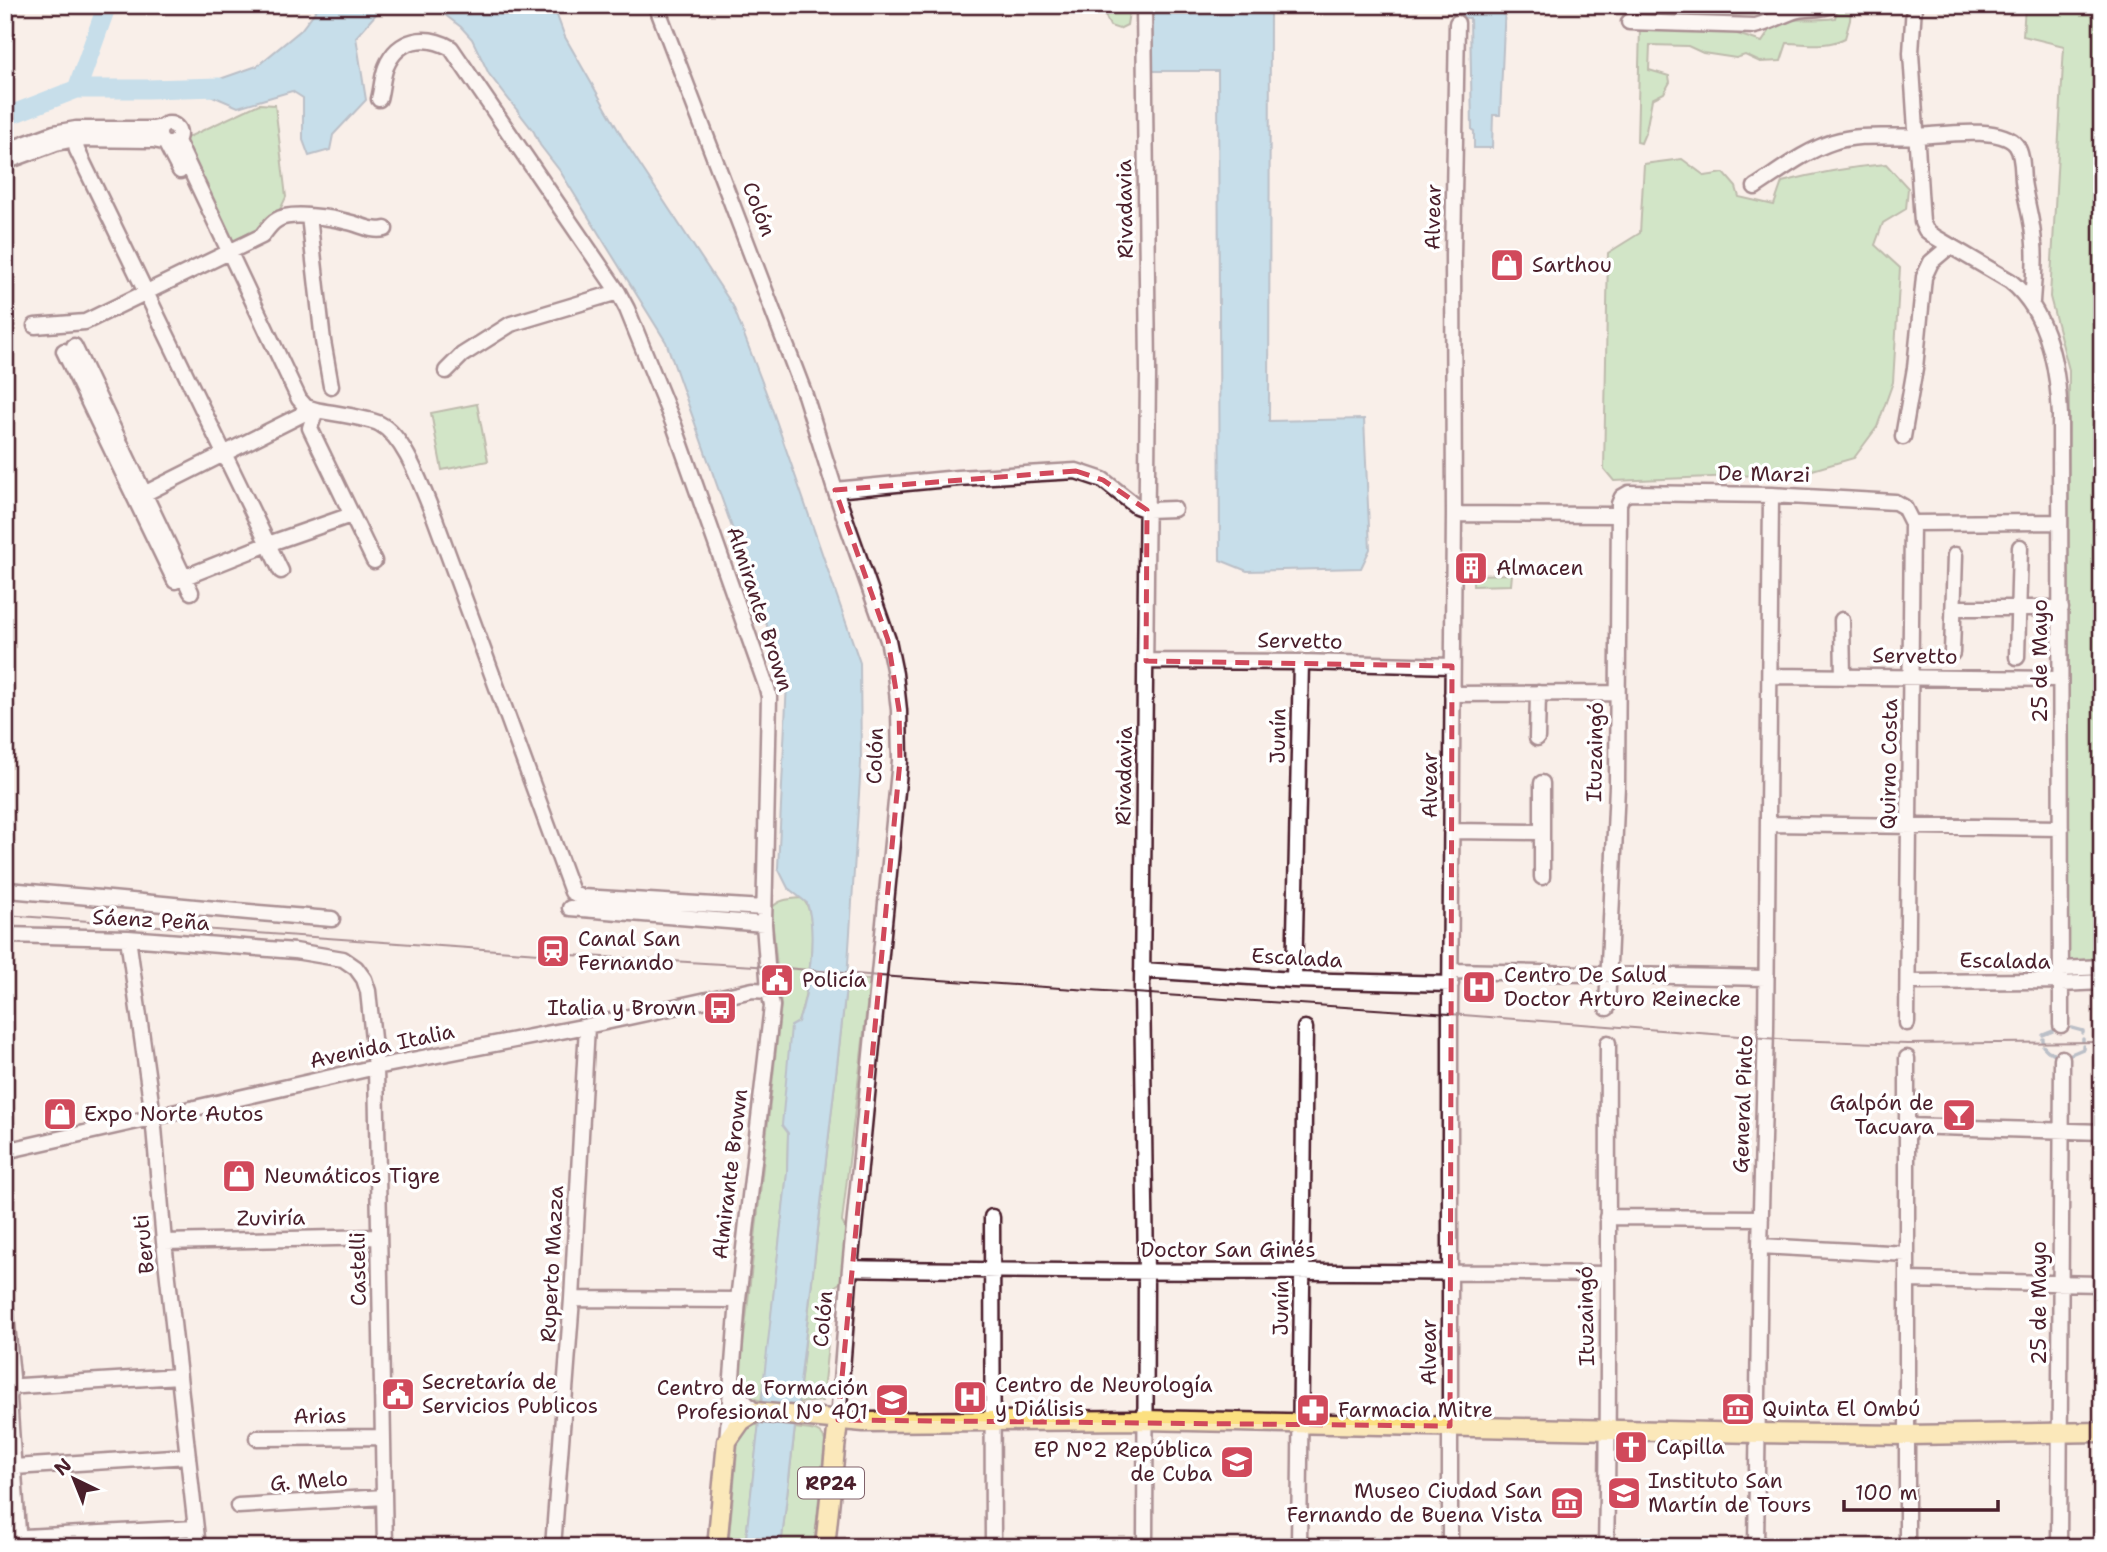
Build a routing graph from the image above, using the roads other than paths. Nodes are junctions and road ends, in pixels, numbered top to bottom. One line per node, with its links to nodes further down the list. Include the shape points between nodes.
1 (1144, 5): 34 (street, Rivadavia)
2 (1832, 5): 5 (street, via 1781,15 1755,26)
3 (1914, 5): 9 (street, via 1911,53)
4 (656, 6): 28 (street, Colón, via 805,394)
5 (1629, 22)
6 (1457, 23): 36 (street, Alvear)
7 (379, 99): 18 (street, Almirante Brown, via 387,65 403,46 424,39 451,48)
8 (76, 134): 10 (street); 10 (street, via 153,130 172,124 179,135); 11 (street, via 54,133); 12 (street); 19 (street, via 77,150)
9 (1917, 136): 13 (street, via 1859,136 1833,142); 16 (street, via 1922,222); 20 (street, via 1998,135 2018,147 2035,246)
10 (169, 143): 17 (street)
11 (5, 151)
12 (5, 162)
13 (1755, 187)
14 (309, 216): 15 (street, via 375,231); 17 (street, via 276,220 262,236); 24 (street)
15 (386, 229)
16 (1950, 246): 20 (street, via 2010,281); 26 (street, via 1931,262 1924,277)
17 (225, 254): 19 (street); 25 (street)
18 (618, 292): 23 (street, via 511,324 462,355); 73 (street, Almirante Brown, via 674,425 766,688)
19 (146, 293): 21 (street, via 85,321); 27 (street)
20 (2032, 302): 38 (street, 25 de Mayo, via 2057,382)
21 (35, 326)
22 (69, 349): 30 (street)
23 (446, 371)
24 (331, 386)
25 (309, 412): 27 (street); 35 (street, via 310,428); 73 (street, via 392,435 410,460 572,892 582,897)
26 (1903, 437)
27 (225, 454): 30 (street); 40 (street)
28 (835, 490): 34 (street, via 1076,471 1103,480); 110 (street, Colón, via 888,640 899,710 900,761)
29 (1771, 495): 31 (street, De Marzi); 32 (street, De Marzi, via 1895,502); 56 (street, General Pinto)
30 (140, 496): 45 (street)
31 (1622, 496): 37 (street, Ituzaingó)
32 (1904, 507): 39 (street, Quirno Costa)
33 (1174, 509): 34 (street)
34 (1147, 510): 53 (street, Rivadavia)
35 (351, 514): 40 (street); 43 (street)
36 (1454, 514): 37 (street); 55 (street, Alvear)
37 (1619, 515): 60 (street, Ituzaingó)
38 (2060, 522): 39 (street); 49 (street, 25 de Mayo)
39 (1912, 523): 58 (street, Quirno Costa)
40 (268, 544): 44 (street); 45 (street)
41 (2020, 547): 48 (street)
42 (1955, 555): 47 (street)
43 (374, 561)
44 (281, 571)
45 (184, 577): 46 (street)
46 (191, 592)
47 (1953, 608): 48 (street); 51 (street)
48 (2018, 608): 49 (street); 52 (street)
49 (2061, 608): 59 (street, 25 de Mayo)
50 (1842, 620): 57 (street)
51 (1952, 653)
52 (2017, 657)
53 (1146, 661): 54 (street, Servetto); 79 (street, Rivadavia)
54 (1301, 662): 55 (street, Servetto); 84 (street, Junín)
55 (1452, 666): 61 (street, Alvear)
56 (1770, 676): 57 (street, Servetto); 65 (street, General Pinto)
57 (1843, 677): 58 (street, Servetto)
58 (1911, 677): 59 (street, Servetto); 66 (street, Quirno Costa)
59 (2060, 679): 67 (street, 25 de Mayo)
60 (1617, 693): 62 (street); 80 (street, Ituzaingó)
61 (1452, 694): 62 (street); 68 (street, Alvear)
62 (1538, 694): 63 (street)
63 (1537, 738)
64 (1542, 783): 69 (street)
65 (1768, 824): 66 (street); 83 (street, General Pinto)
66 (1909, 827): 67 (street); 85 (street, Quirno Costa)
67 (2061, 828): 81 (street, 25 de Mayo)
68 (1451, 831): 69 (street); 82 (street, Alvear)
69 (1542, 832): 70 (street)
70 (1542, 877)
71 (5, 890): 74 (street)
72 (570, 908): 75 (street)
73 (764, 908): 75 (street, Almirante Brown)
74 (332, 919)
75 (764, 924): 88 (street, Almirante Brown)
76 (5, 935): 77 (street, Sáenz Peña)
77 (128, 938): 87 (street, Sáenz Peña, via 343,959 356,968); 98 (street, Beruti)
78 (2102, 967): 81 (street, Escalada)
79 (1142, 970): 84 (street, Escalada); 112 (street, Rivadavia)
80 (1608, 974): 82 (street, Escalada); 83 (street, Escalada); 89 (street, Ituzaingó)
81 (2062, 976): 85 (street, Escalada, via 2054,981); 86 (street, Escalada); 91 (street, 25 de Mayo)
82 (1451, 977): 84 (street, Escalada); 113 (street, Alvear)
83 (1766, 978): 105 (street, General Pinto)
84 (1294, 980)
85 (1908, 982): 90 (street, Quirno Costa)
86 (2102, 982)
87 (368, 991): 97 (street, Castelli)
88 (769, 991): 92 (street, Avenida Italia, via 753,990); 120 (street, Almirante Brown, via 772,1006)
89 (1607, 1008)
90 (1908, 1023)
91 (2061, 1025)
92 (587, 1026): 97 (street, Avenida Italia); 119 (street, Ruperto Mazza)
93 (1305, 1028): 114 (street, Junín)
94 (1608, 1043): 104 (street, Ituzaingó)
95 (1907, 1058): 99 (street)
96 (2062, 1059): 100 (street, 25 de Mayo)
97 (376, 1068): 98 (street, Avenida Italia); 106 (street, Castelli)
98 (153, 1116): 102 (street, Avenida Italia); 107 (street, Beruti)
99 (1908, 1126): 100 (street); 109 (street)
100 (2061, 1132): 101 (street); 117 (street, 25 de Mayo)
101 (2102, 1132)
102 (5, 1151)
103 (992, 1217): 111 (street)
104 (1607, 1217): 105 (street); 115 (street, Ituzaingó)
105 (1761, 1218): 108 (street, General Pinto)
106 (379, 1237): 107 (street, Zuviría); 136 (street, Castelli)
107 (164, 1242): 122 (street, Beruti)
108 (1760, 1246): 109 (street); 134 (street, General Pinto)
109 (1907, 1254): 116 (street)
110 (850, 1268): 111 (street, Doctor San Ginés); 126 (street, Colón)
111 (993, 1271): 112 (street, Doctor San Ginés); 128 (street)
112 (1146, 1271): 114 (street, Doctor San Ginés); 127 (street, Rivadavia)
113 (1450, 1271): 114 (street, Doctor San Ginés); 115 (street, Doctor San Ginés); 130 (street, Alvear)
114 (1302, 1272): 129 (street, Junín)
115 (1607, 1274): 131 (street, Ituzaingó)
116 (1907, 1280): 117 (street); 135 (street)
117 (2060, 1283): 118 (street); 132 (street, 25 de Mayo)
118 (2102, 1284)
119 (572, 1298): 120 (street); 147 (street, Ruperto Mazza)
120 (738, 1300): 123 (street, Almirante Brown)
121 (5, 1304): 124 (street, via 12,1377)
122 (179, 1376): 124 (street); 139 (street, Beruti)
123 (732, 1377): 125 (street, via 740,1397); 138 (street, Almirante Brown)
124 (8, 1387): 140 (street)
125 (755, 1412): 126 (main road); 138 (main road, via 741,1421)
126 (838, 1420): 128 (main road); 149 (main road, Colón / RP24)
127 (1144, 1420): 128 (main road); 129 (main road); 151 (street, Rivadavia)
128 (993, 1421): 150 (street)
129 (1300, 1424): 130 (main road); 152 (street, Junín)
130 (1450, 1426): 131 (main road); 153 (street, Alvear)
131 (1609, 1430): 134 (main road); 154 (street, Ituzaingó)
132 (2060, 1432): 133 (main road); 135 (main road); 157 (street, 25 de Mayo)
133 (2102, 1432)
134 (1758, 1433): 135 (main road); 155 (street, General Pinto)
135 (1906, 1435): 156 (street)
136 (383, 1437): 137 (street, Arias); 141 (street, Castelli)
137 (257, 1438)
138 (727, 1441): 148 (main road, Almirante Brown)
139 (188, 1457): 140 (street); 143 (street, Beruti)
140 (13, 1467): 144 (street)
141 (384, 1497): 142 (street, G. Melo); 146 (street, Castelli)
142 (237, 1506)
143 (196, 1528): 144 (street); 145 (street, Beruti)
144 (14, 1541)
145 (198, 1547)
146 (385, 1547)
147 (553, 1547)
148 (717, 1547)
149 (825, 1547)
150 (993, 1547)
151 (1144, 1547)
152 (1299, 1547)
153 (1450, 1547)
154 (1606, 1547)
155 (1756, 1547)
156 (1907, 1547)
157 (2059, 1547)

